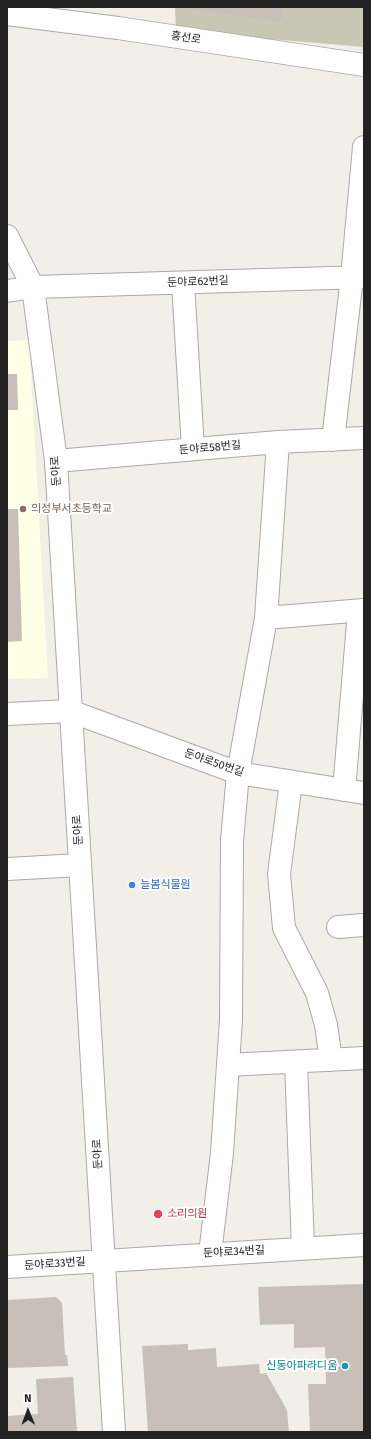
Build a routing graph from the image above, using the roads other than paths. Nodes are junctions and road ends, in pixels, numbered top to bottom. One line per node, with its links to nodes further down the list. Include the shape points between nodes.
1 (7, 14): 2 (street, 흥선로)
2 (364, 65)
3 (364, 147): 5 (street)
4 (7, 236): 7 (street, 둔야로)
5 (358, 277): 6 (street, 둔야로62번길); 10 (street)
6 (183, 283): 7 (street, 둔야로62번길); 12 (street)
7 (33, 287): 8 (street, 둔야로62번길); 13 (street, 둔야로)
8 (7, 291)
9 (364, 438): 10 (street, 둔야로58번길)
10 (333, 440): 11 (street, 둔야로58번길)
11 (278, 442): 12 (street, 둔야로58번길); 15 (street)
12 (193, 449): 13 (street, 둔야로58번길)
13 (56, 461): 16 (street, 둔야로)
14 (362, 611): 15 (street); 20 (street)
15 (266, 618): 18 (street)
16 (70, 712): 17 (street); 18 (street, 둔야로50번길); 21 (street, 둔야로)
17 (7, 714)
18 (238, 773): 19 (street, 둔야로50번길); 28 (street, via 232,841 231,1020)
19 (291, 782): 20 (street, 둔야로50번길); 26 (street, via 279,874 284,928 317,993 326,1025)
20 (354, 792)
21 (80, 865): 22 (street); 32 (street, 둔야로)
22 (7, 869)
23 (364, 925): 24 (street)
24 (338, 927)
25 (364, 1058): 26 (street)
26 (331, 1060): 27 (street)
27 (296, 1062): 28 (street); 30 (street)
28 (228, 1065): 31 (street, via 222,1153)
29 (364, 1245): 30 (street, 둔야로34번길)
30 (304, 1248): 31 (street, 둔야로34번길)
31 (210, 1254): 32 (street, 둔야로34번길)
32 (104, 1260): 33 (street, 둔야로33번길); 34 (street, 둔야로)
33 (7, 1267)
34 (114, 1432)

